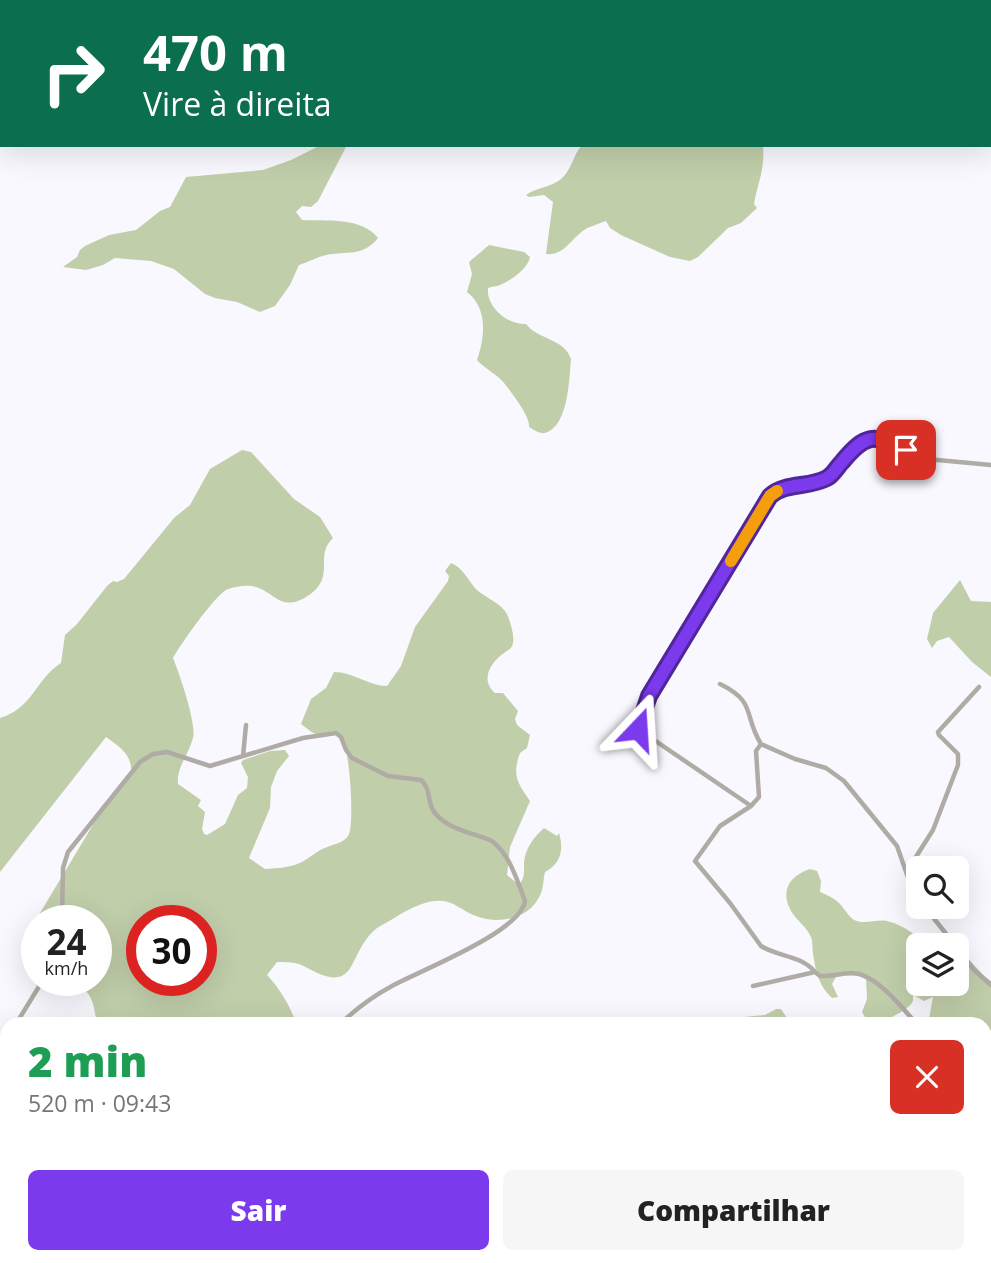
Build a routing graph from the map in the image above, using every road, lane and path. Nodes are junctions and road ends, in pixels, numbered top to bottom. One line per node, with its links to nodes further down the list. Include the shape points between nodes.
1 (991, 465): 7 (street, via 927,459 886,439 873,438 857,444 826,478 780,489 770,496 649,696 638,729)
2 (720, 684): 5 (street, via 747,703)
3 (979, 687): 8 (street, via 938,732 958,754 958,765 933,830)
4 (246, 726): 6 (street)
5 (761, 744): 7 (street, via 757,751 760,793); 9 (street, via 836,773 897,846)
6 (243, 755): 10 (street, via 210,766 160,752 146,757 68,852); 19 (street, via 336,733 352,758 388,776 421,780 442,820 499,846 522,894 524,908 515,919 473,947 391,986)
7 (751, 806): 14 (street, via 720,826 695,865 761,946 800,960)
8 (916, 856)
9 (906, 871)
10 (62, 905)
11 (934, 919): 12 (street)
12 (946, 933)
13 (969, 963): 15 (street)
14 (815, 972): 16 (street); 20 (street, via 866,978)
15 (991, 985)
16 (753, 986)
17 (33, 996): 18 (street)
18 (20, 1017)
19 (348, 1017)
20 (911, 1017)

